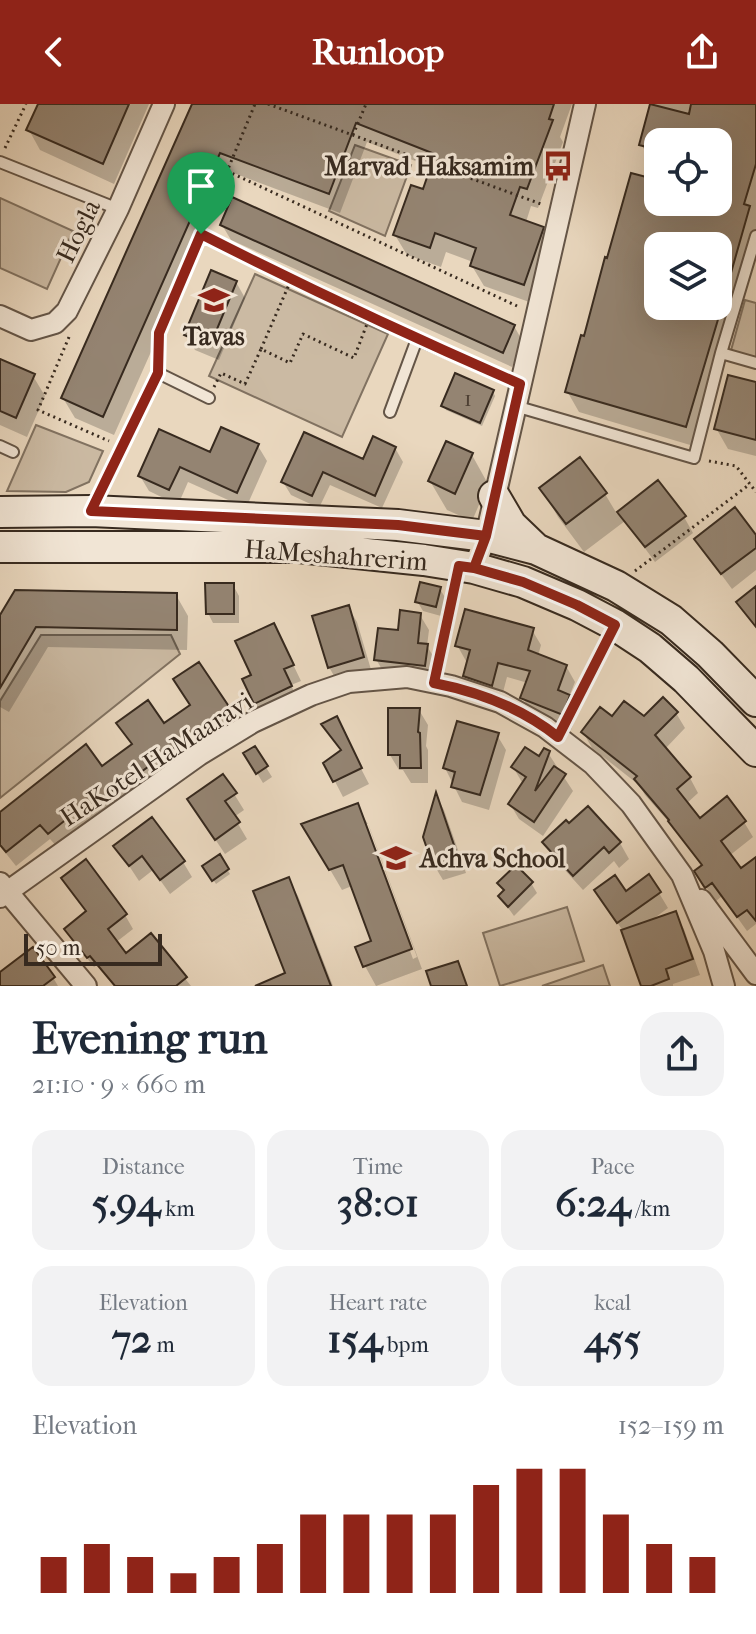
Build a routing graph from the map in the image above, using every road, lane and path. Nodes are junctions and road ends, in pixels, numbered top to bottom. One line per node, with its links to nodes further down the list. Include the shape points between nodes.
1 (26, 104): 8 (path)
2 (164, 104): 10 (street, Hogla)
3 (255, 104): 9 (path)
4 (268, 104): 7 (path)
5 (366, 104): 7 (path)
6 (585, 104): 11 (street)
7 (353, 135): 11 (path)
8 (0, 160): 10 (lane)
9 (227, 171): 12 (path); 16 (path)
10 (118, 209): 15 (street, Hogla)
11 (560, 211): 16 (street)
12 (201, 234): 14 (path); 23 (path, via 159,333)
13 (756, 236): 21 (lane)
14 (291, 280): 18 (path); 20 (path)
15 (67, 311): 17 (street, via 55,323 31,330); 29 (path, via 72,332 38,410)
16 (536, 315): 24 (street)
17 (0, 316)
18 (370, 316): 19 (path); 20 (path, via 354,358 303,334 290,363)
19 (417, 339): 24 (lane); 27 (lane)
20 (261, 349): 25 (path, via 245,384 221,373)
21 (721, 353): 22 (lane); 31 (lane)
22 (756, 363)
23 (158, 373): 25 (lane); 29 (lane)
24 (520, 384): 26 (street)
25 (209, 398)
26 (515, 406): 31 (lane); 34 (street)
27 (390, 412)
28 (0, 446): 30 (lane)
29 (122, 447): 35 (lane)
30 (13, 452)
31 (694, 458): 32 (path, via 736,466)
32 (750, 484): 33 (path); 41 (path)
33 (756, 492)
34 (494, 496): 37 (street); 39 (main road, via 511,525)
35 (91, 511): 36 (main road, HaMeshahrerim); 37 (main road, HaMeshahrerim, via 398,525)
36 (0, 512)
37 (486, 536): 39 (main road, HaMeshahrerim); 40 (street)
38 (0, 547): 40 (main road, HaMeshahrerim, via 299,547)
39 (536, 549): 41 (main road, HaMeshahrerim)
40 (466, 567): 42 (main road, HaMeshahrerim, via 523,582); 43 (path)
41 (616, 586): 44 (main road, HaMeshahrerim, via 671,620)
42 (615, 625): 45 (path); 46 (main road, HaMeshahrerim, via 686,679)
43 (434, 683): 45 (street, HaKotel HaMaaravi, via 500,702); 48 (street, HaKotel HaMaaravi, via 407,677 349,682 253,722)
44 (756, 701)
45 (558, 737): 47 (street, HaKotel HaMaaravi, via 631,804)
46 (756, 751)
47 (682, 875): 49 (street); 51 (street, HaKotel HaMaaravi)
48 (2, 890): 50 (street)
49 (756, 974)
50 (86, 986)
51 (724, 986)

